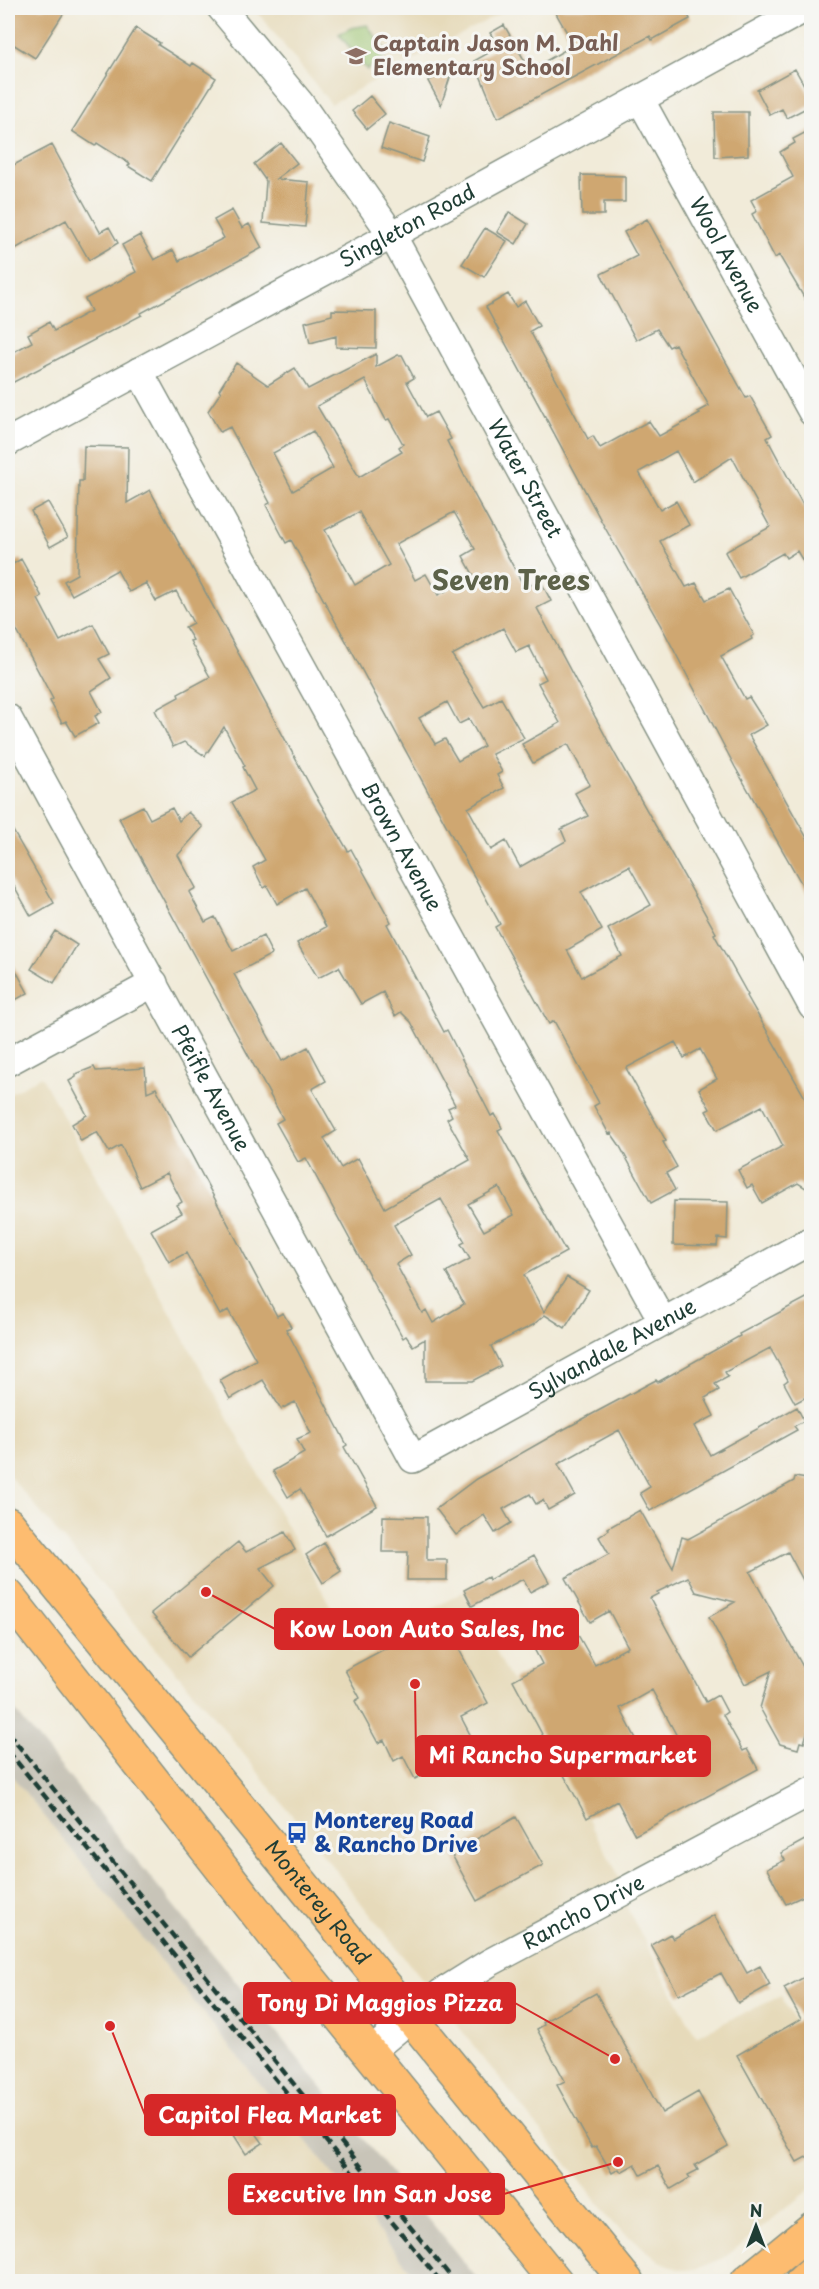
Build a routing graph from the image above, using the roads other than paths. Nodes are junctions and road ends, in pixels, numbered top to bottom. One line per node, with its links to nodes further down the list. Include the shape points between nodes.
1 (221, 8): 4 (street, Water Street, via 300,103)
2 (806, 8): 3 (street, Singleton Road)
3 (640, 99): 4 (street, Singleton Road); 6 (street, Wool Avenue)
4 (392, 235): 5 (street, Singleton Road); 10 (street, Water Street)
5 (139, 371): 7 (street, Singleton Road); 13 (street, Brown Avenue)
6 (812, 412)
7 (8, 442)
8 (8, 718): 9 (street, Pfeifle Avenue)
9 (154, 983): 11 (street); 14 (street, Pfeifle Avenue)
10 (812, 1006)
11 (8, 1062)
12 (812, 1240): 13 (street, Sylvandale Avenue)
13 (663, 1322): 14 (street, Sylvandale Avenue)
14 (413, 1459)
15 (8, 1524): 18 (main road, Monterey Road)
16 (8, 1596): 19 (main road)
17 (812, 1791): 18 (street, Rancho Drive, via 489,1963)
18 (411, 2016): 19 (street, Rancho Drive); 23 (main road, Monterey Road)
19 (370, 2052): 22 (main road)
20 (812, 2229): 24 (main road)
21 (812, 2273): 25 (main road)
22 (556, 2282)
23 (627, 2282)
24 (747, 2282)
25 (802, 2282)

